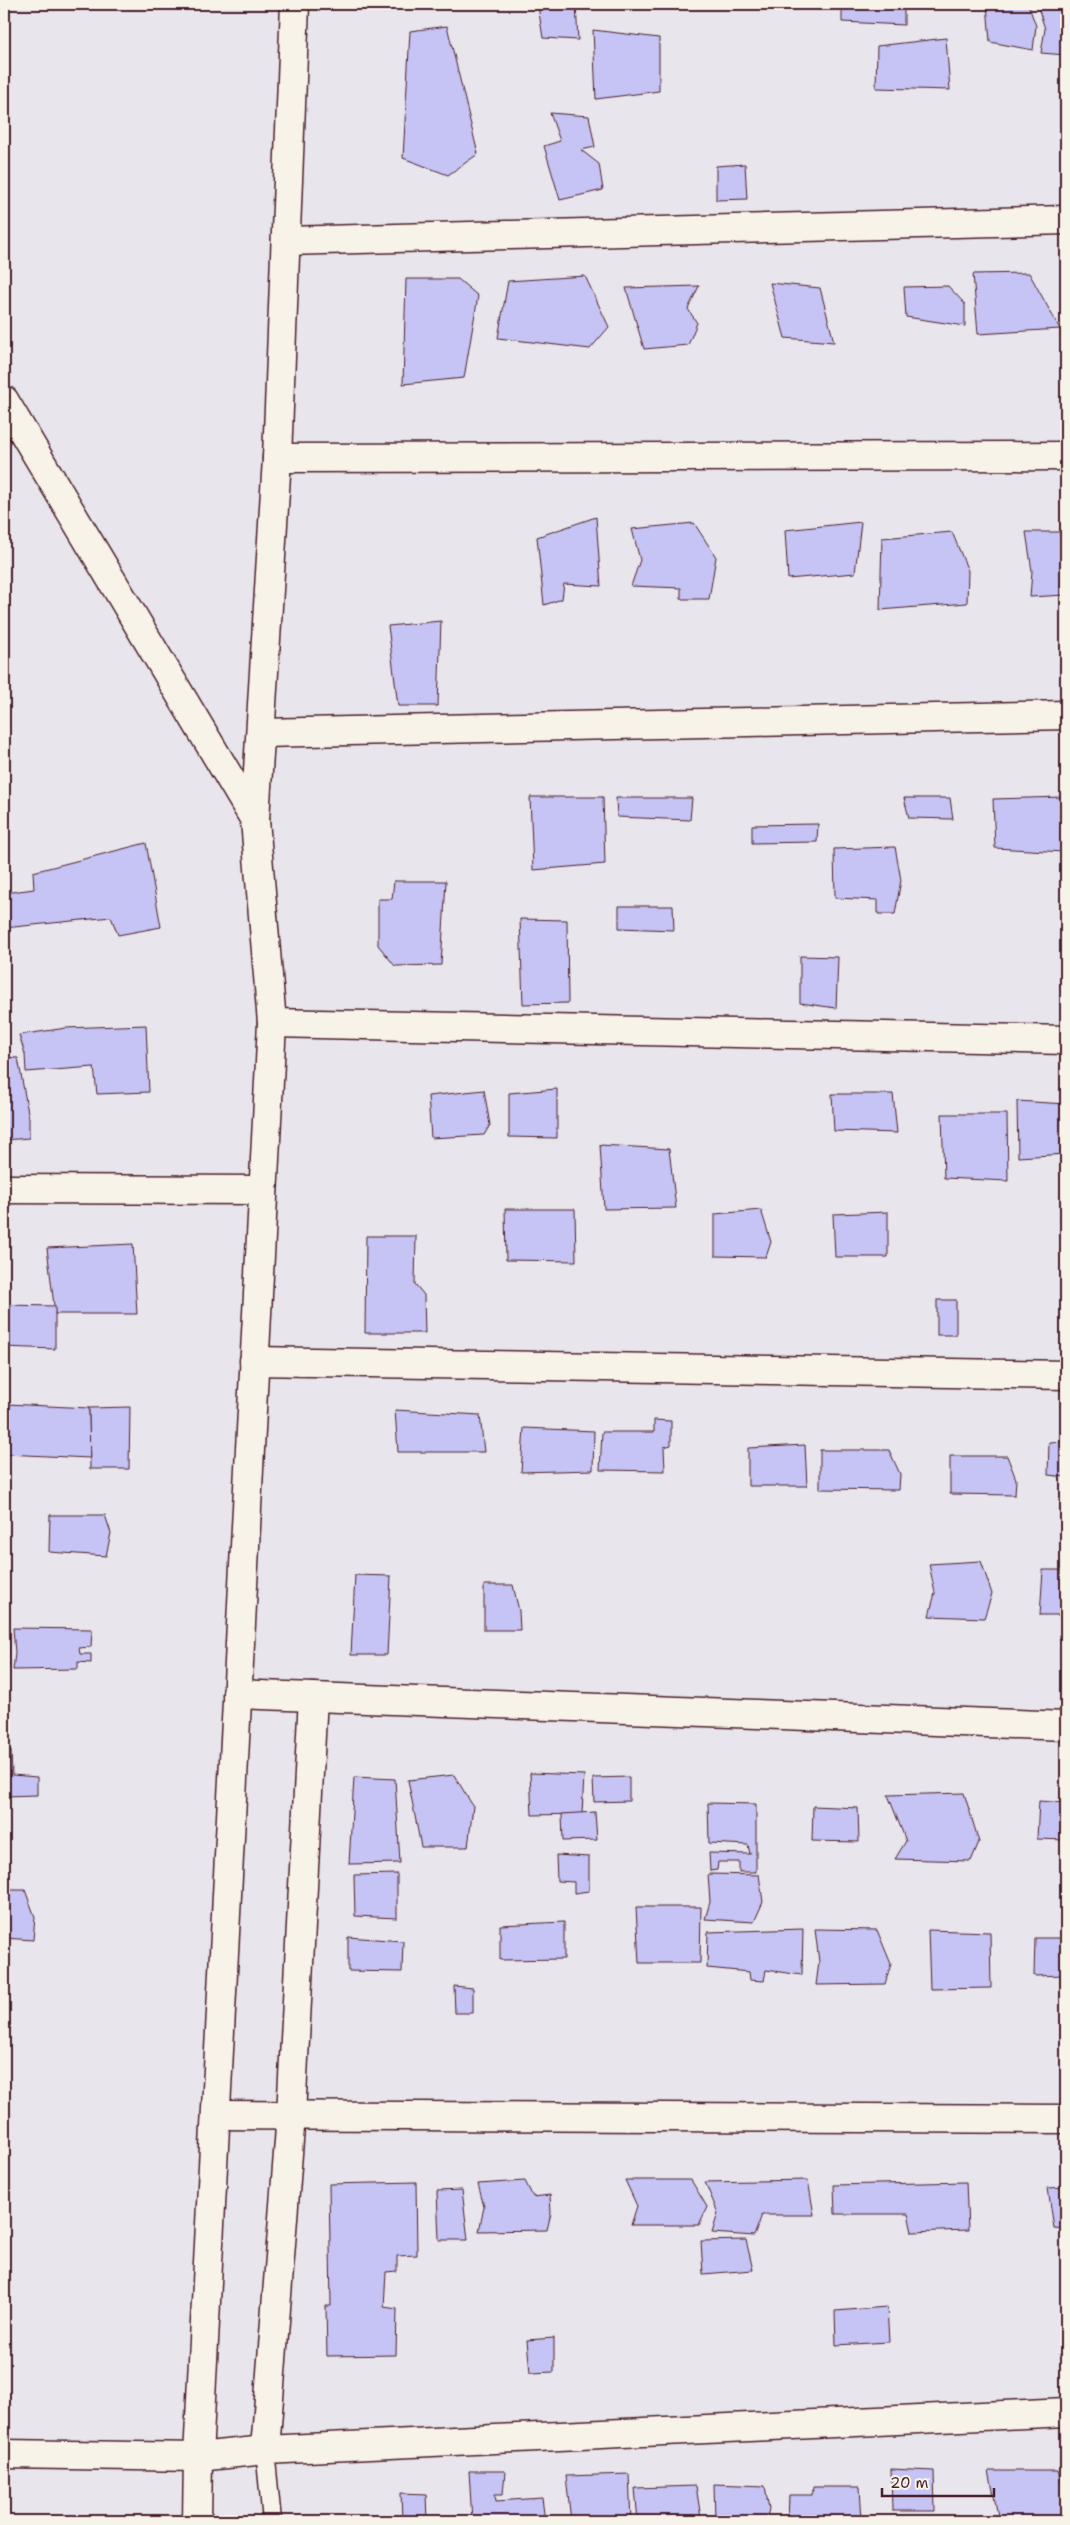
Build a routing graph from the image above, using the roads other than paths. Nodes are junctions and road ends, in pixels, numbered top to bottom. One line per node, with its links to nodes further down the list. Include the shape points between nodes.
1 (295, 4): 3 (street)
2 (1066, 220): 3 (street)
3 (286, 242): 6 (street)
4 (4, 400): 9 (street)
5 (1066, 456): 6 (street)
6 (276, 458): 8 (street)
7 (1066, 715): 8 (street)
8 (261, 733): 9 (street)
9 (255, 820): 10 (street)
10 (272, 1023): 11 (street); 13 (street)
11 (1066, 1040)
12 (4, 1189): 13 (street)
13 (263, 1190): 14 (street)
14 (254, 1361): 15 (street); 16 (street)
15 (1066, 1375)
16 (237, 1694): 17 (street); 19 (street)
17 (313, 1697): 18 (street); 20 (street)
18 (1066, 1726)
19 (216, 2114): 20 (street); 25 (street)
20 (291, 2115): 21 (street); 23 (street)
21 (1066, 2119)
22 (1066, 2412): 23 (street)
23 (265, 2450): 25 (street); 27 (lane)
24 (4, 2454): 25 (street)
25 (198, 2457): 26 (street)
26 (197, 2521)
27 (272, 2521)

